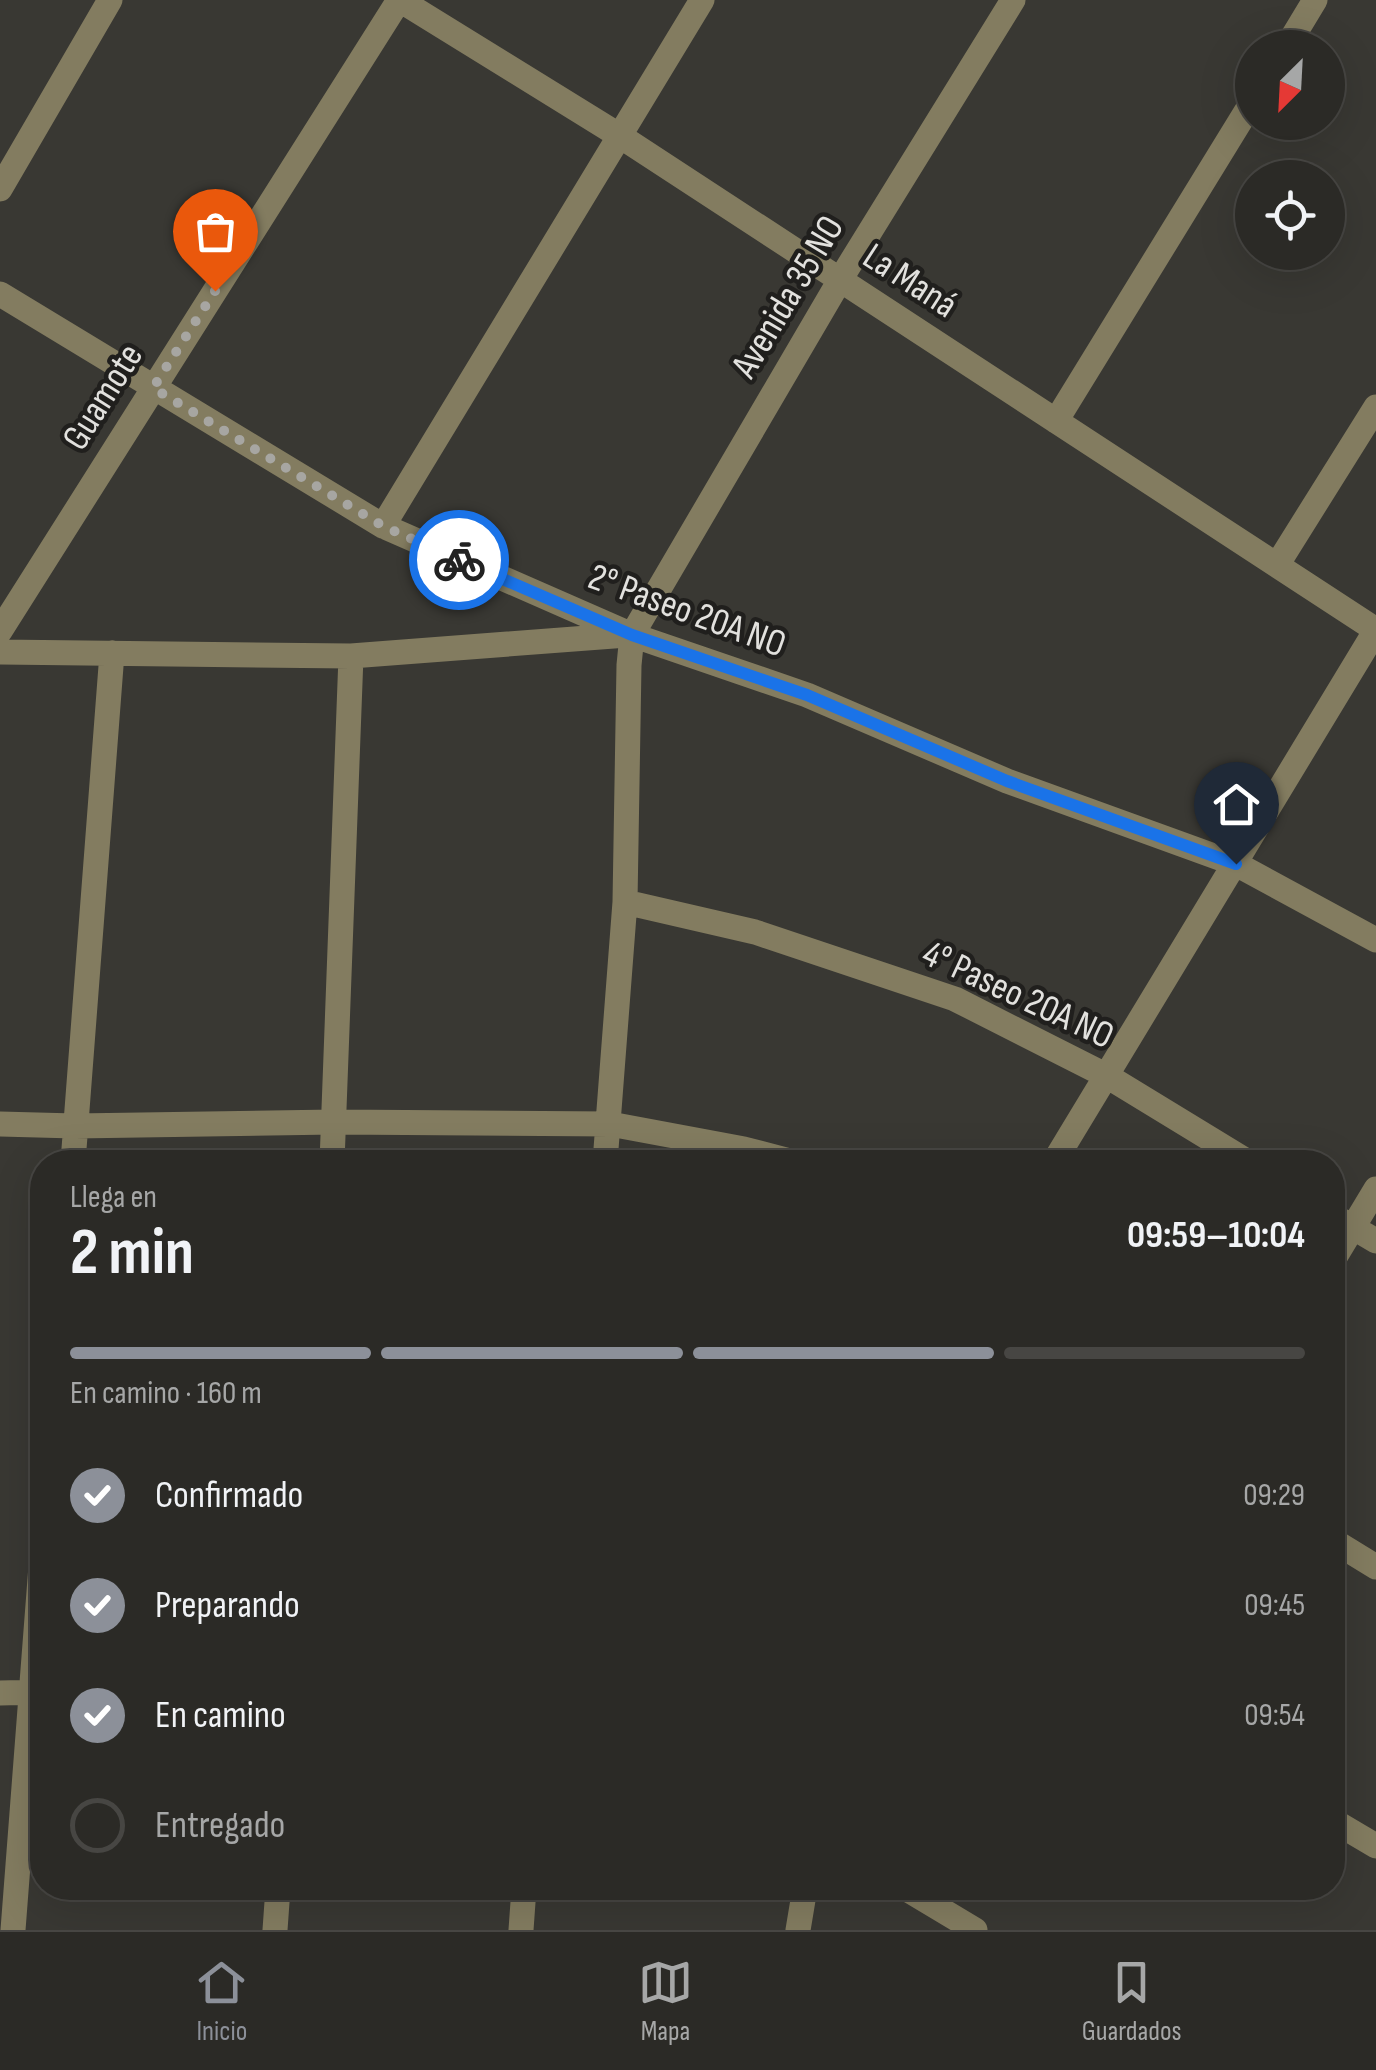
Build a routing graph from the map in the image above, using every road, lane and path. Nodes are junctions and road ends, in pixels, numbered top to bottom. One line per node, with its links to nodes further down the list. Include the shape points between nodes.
1 (110, 0): 9 (street)
2 (400, 0): 8 (street, La Maná); 12 (street, Guamote)
3 (702, 0): 8 (street)
4 (1013, 0): 10 (street, Avenida 35 NO)
5 (1315, 0): 6 (street)
6 (1297, 30)
7 (1235, 130): 14 (street)
8 (620, 136): 10 (street, La Maná); 15 (street)
9 (0, 189)
10 (840, 280): 14 (street, La Maná); 19 (street, Avenida 35 NO)
11 (0, 294): 12 (street, 2° Paseo 20A NO)
12 (153, 388): 15 (street, 2° Paseo 20A NO); 18 (street, Guamote)
13 (1376, 407): 16 (street)
14 (1056, 421): 16 (street, La Maná)
15 (383, 526): 19 (street, 2° Paseo 20A NO)
16 (1277, 566): 17 (street, La Maná)
17 (1376, 630): 23 (street)
18 (0, 631)
19 (632, 635): 22 (street); 23 (street, 2° Paseo 20A NO, via 807,695 1007,781); 24 (street, Avenida 35 NO)
20 (0, 652): 21 (street)
21 (112, 653): 22 (street); 30 (street)
22 (352, 656): 27 (street)
23 (1236, 864): 25 (street, 2° Paseo 20A NO); 26 (street)
24 (625, 902): 26 (street, 4° Paseo 20A NO, via 754,932 955,999); 29 (street, Avenida 35 NO)
25 (1376, 940)
26 (1107, 1076): 35 (street); 36 (street, 4° Paseo 20A NO)
27 (335, 1122): 29 (street); 30 (street); 32 (street)
28 (0, 1124): 30 (street)
29 (610, 1124): 33 (street, Avenida 35 NO); 34 (street)
30 (76, 1126): 31 (street)
31 (74, 1150)
32 (333, 1150)
33 (607, 1150)
34 (748, 1150)
35 (1061, 1150)
36 (1228, 1150)
37 (1376, 1188): 38 (street)
38 (1345, 1219)
39 (1345, 1222): 40 (street)
40 (1376, 1241)
41 (1345, 1548): 42 (street)
42 (1376, 1567)
43 (30, 1692): 44 (street)
44 (0, 1693)
45 (30, 1761): 52 (street)
46 (1345, 1828): 47 (street)
47 (1376, 1846)
48 (277, 1900): 53 (street)
49 (523, 1900): 54 (street)
50 (803, 1900): 55 (street)
51 (925, 1900): 56 (street)
52 (13, 1930)
53 (276, 1930)
54 (521, 1930)
55 (798, 1930)
56 (975, 1930)

